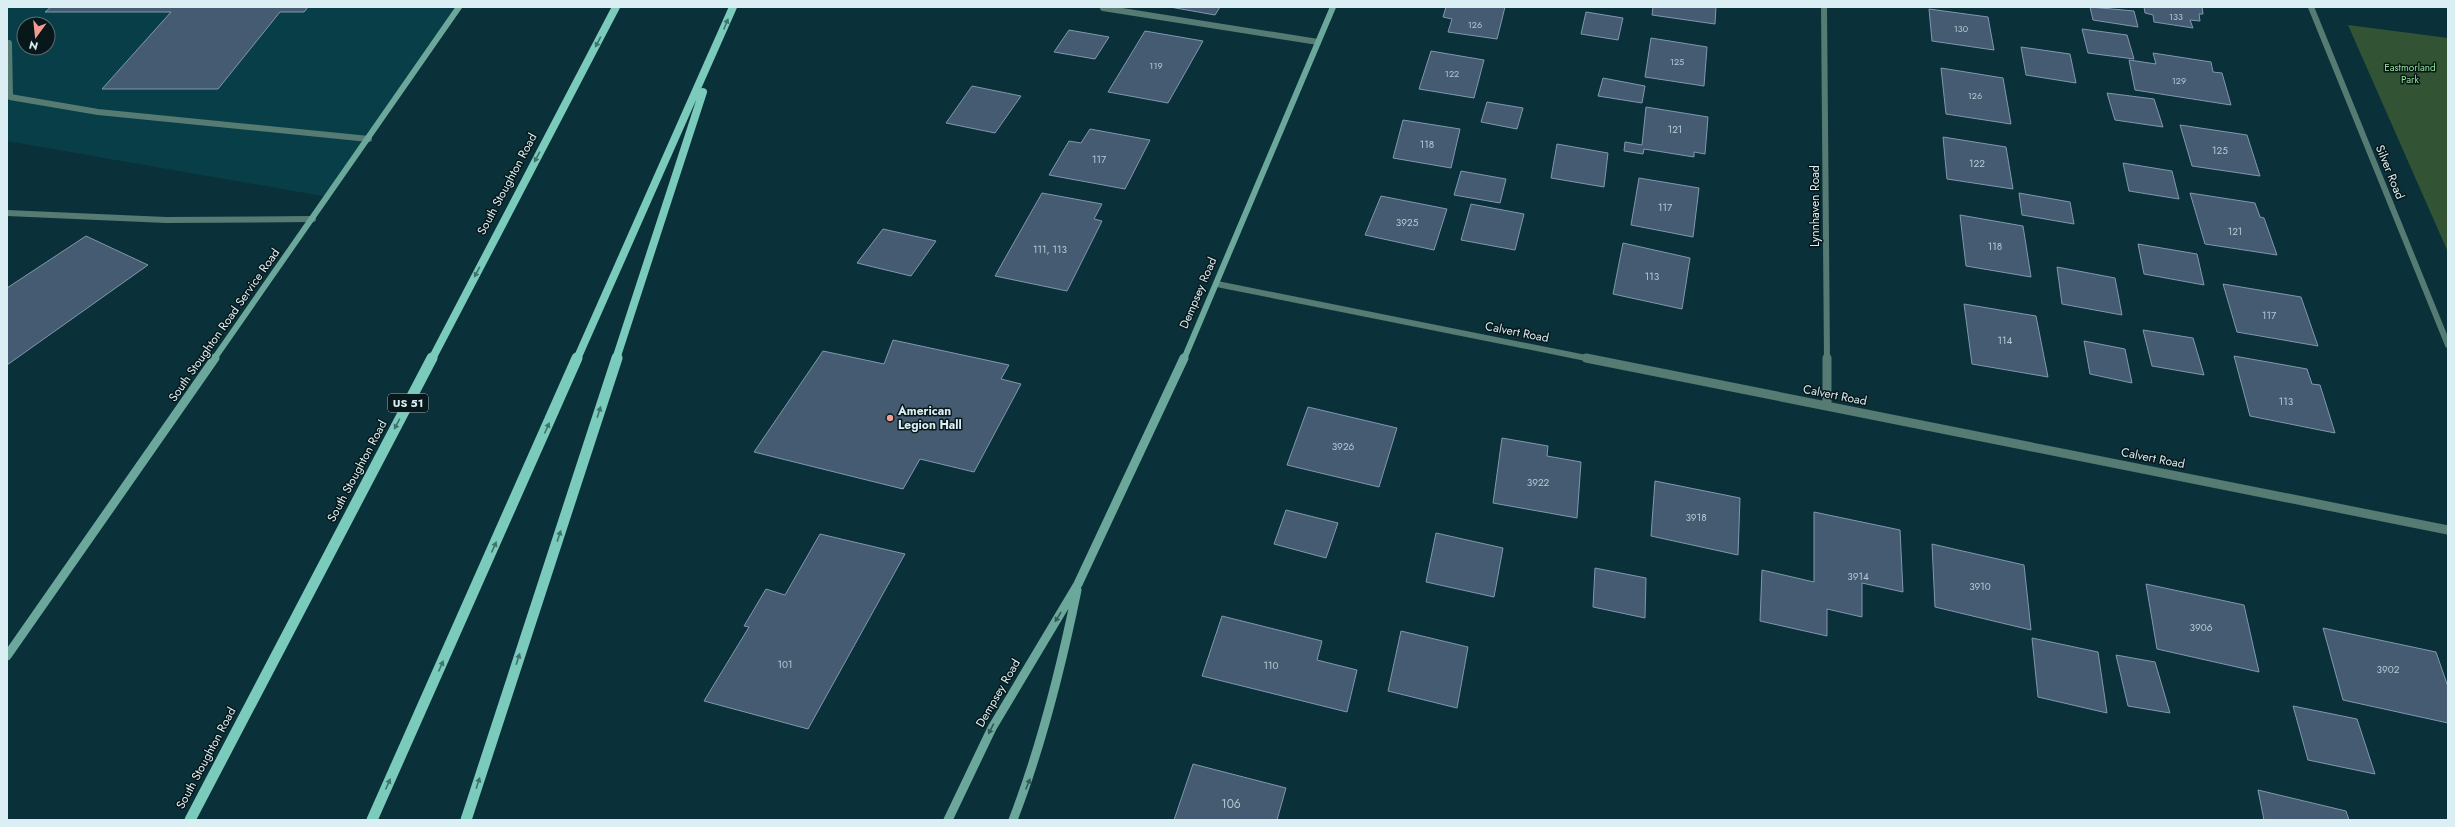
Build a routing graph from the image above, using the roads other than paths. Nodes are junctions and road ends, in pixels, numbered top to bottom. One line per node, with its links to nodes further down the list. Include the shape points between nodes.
1 (459, 7): 11 (street, South Stoughton Road Service Road)
2 (616, 7): 20 (main road, South Stoughton Road / US 51, one-way to 20)
3 (733, 7): 8 (main road, one-way to 3)
4 (1333, 7): 9 (street, Dempsey Road)
5 (1824, 7): 16 (street, Lynnhaven Road)
6 (2311, 7): 15 (street, Silver Road)
7 (1103, 8): 9 (street)
8 (720, 40): 23 (main road, one-way to 8); 24 (main road, one-way to 8)
9 (1318, 42): 14 (street, Dempsey Road)
10 (7, 43): 11 (street, via 10,97 98,112)
11 (369, 139): 13 (street, South Stoughton Road Service Road)
12 (7, 213): 13 (street, via 166,220)
13 (313, 219): 19 (street, South Stoughton Road Service Road)
14 (1217, 284): 16 (street, Calvert Road); 18 (street, Dempsey Road)
15 (2448, 345)
16 (1827, 406): 17 (street, Calvert Road)
17 (2448, 530)
18 (1078, 584): 25 (street, Dempsey Road, one-way to 25, via 992,728); 26 (street, Dempsey Road, one-way to 18, via 1030,778 1058,685)
19 (7, 656)
20 (201, 798): 21 (main road); 22 (main road, South Stoughton Road / US 51)
21 (186, 820)
22 (190, 820)
23 (372, 820)
24 (466, 820)
25 (948, 820)
26 (1013, 820)

